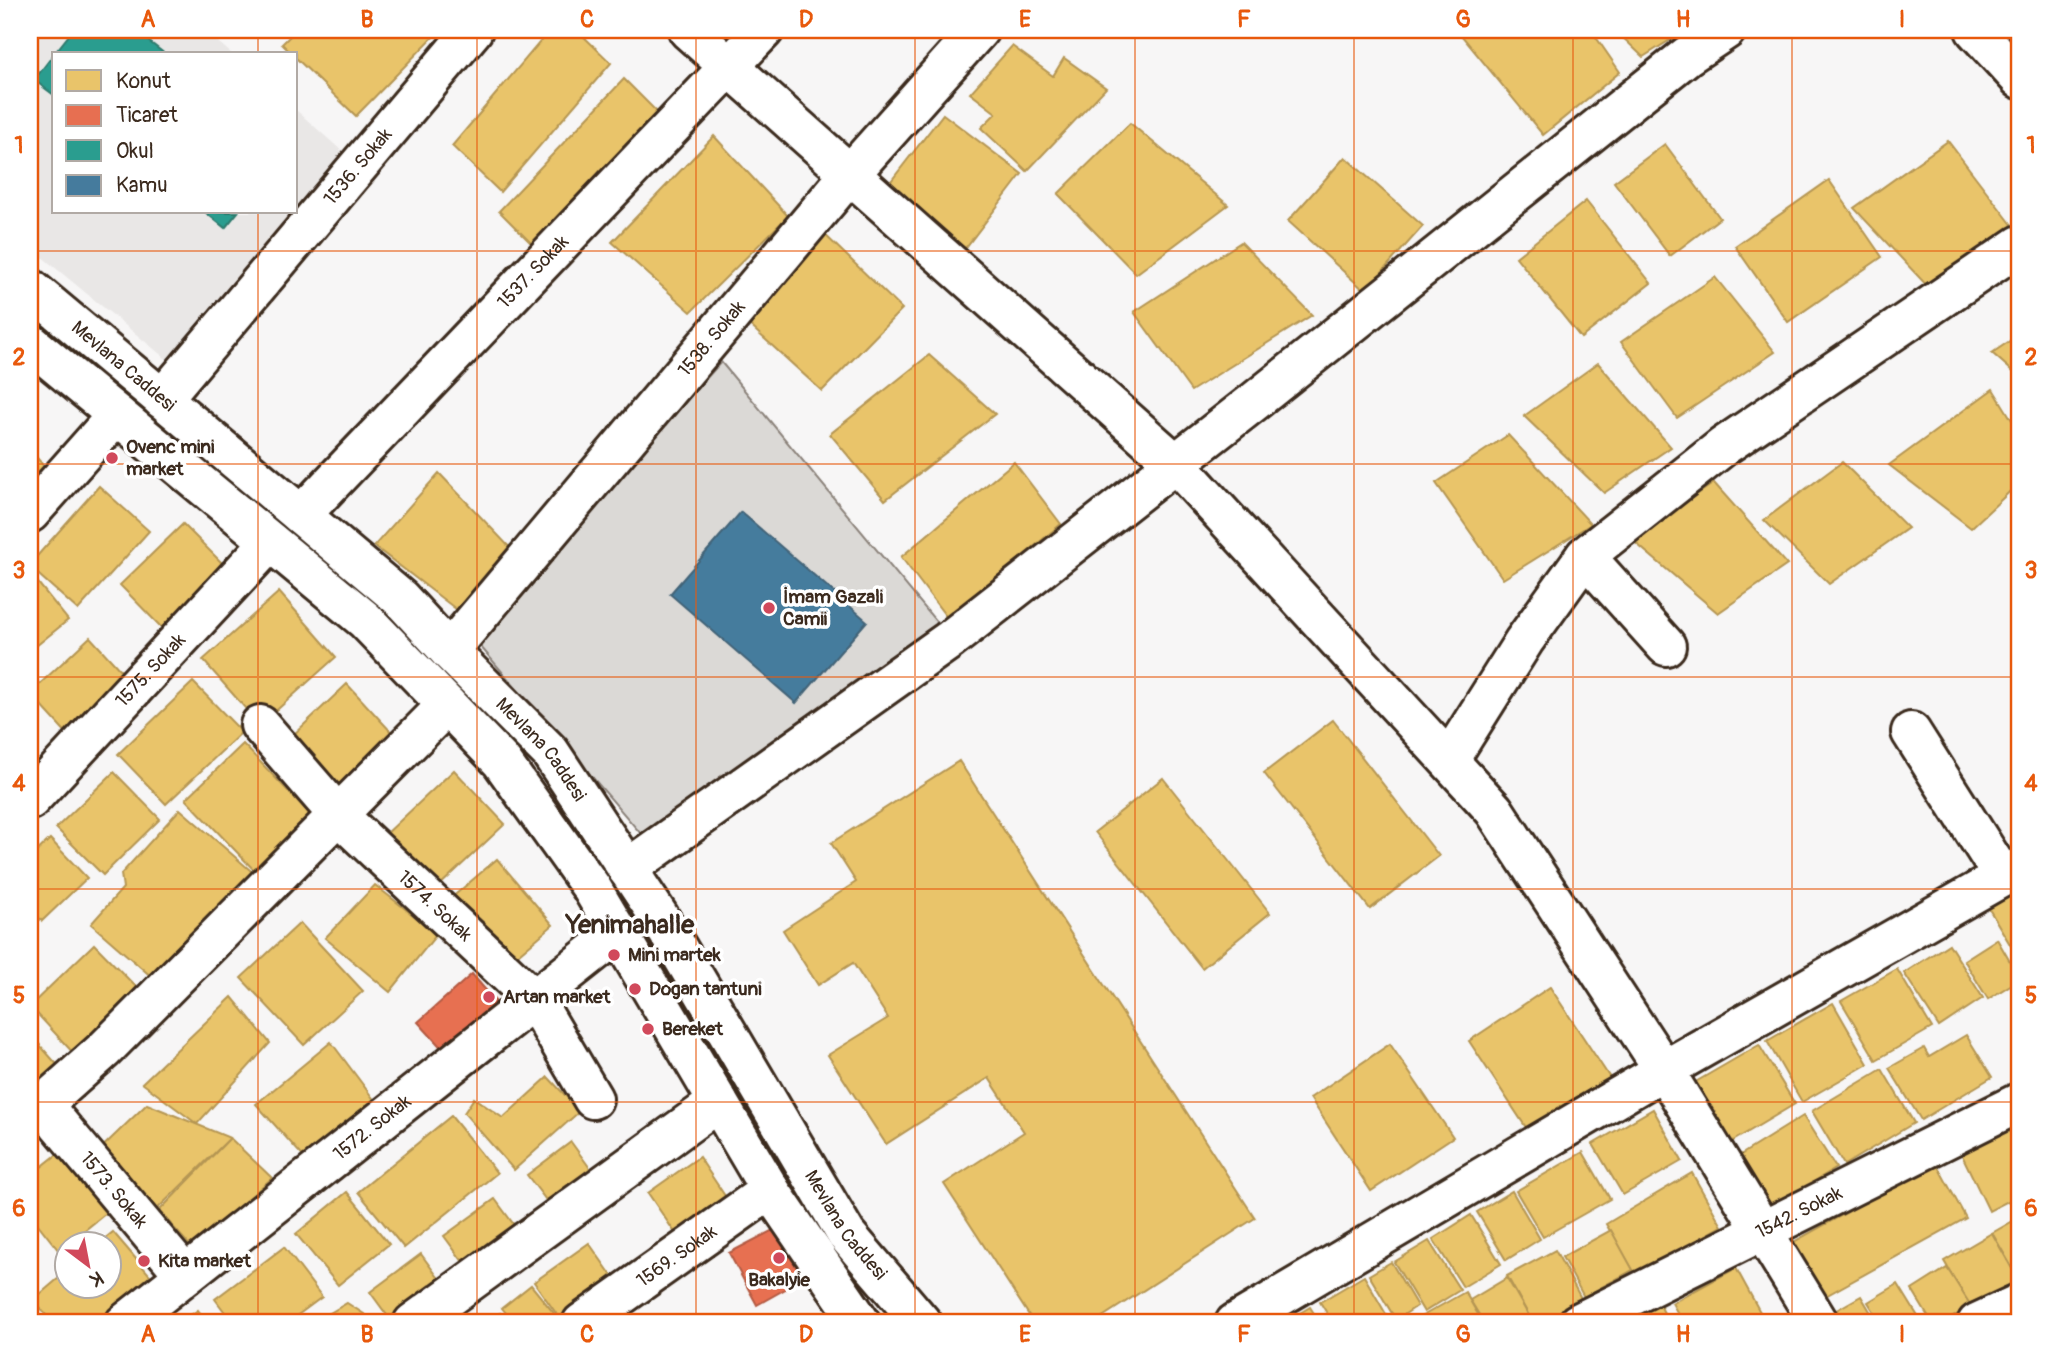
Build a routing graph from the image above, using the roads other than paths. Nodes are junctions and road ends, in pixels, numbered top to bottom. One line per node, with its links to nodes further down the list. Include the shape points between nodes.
1 (473, 30): 13 (street, 1536. Sokak)
2 (688, 30): 7 (street)
3 (764, 30): 7 (street, 1537. Sokak)
4 (979, 30): 9 (street, 1538. Sokak)
5 (1726, 30): 15 (street, via 1687,56)
6 (1975, 30): 8 (street)
7 (729, 66): 9 (street); 17 (street, 1537. Sokak)
8 (2020, 79)
9 (850, 174): 15 (street); 21 (street, 1538. Sokak)
10 (2020, 245): 19 (street, via 1724,446)
11 (30, 288): 13 (street, Mevlana Caddesi)
12 (30, 343): 14 (street, Mevlana Caddesi)
13 (162, 399): 17 (street, Mevlana Caddesi)
14 (117, 415): 16 (street); 18 (street, Mevlana Caddesi)
15 (1175, 463): 25 (street); 28 (street, via 951,639)
16 (30, 513)
17 (301, 515): 21 (street, Mevlana Caddesi, via 400,598)
18 (270, 542): 22 (street, Mevlana Caddesi, via 365,620); 26 (street, 1575. Sokak)
19 (1585, 556): 20 (street); 25 (street, via 1524,641)
20 (1666, 646)
21 (449, 651): 28 (street, Mevlana Caddesi, via 550,752)
22 (447, 705): 27 (street); 30 (street, Mevlana Caddesi, via 501,761 591,887)
23 (260, 725): 27 (street, 1574. Sokak)
24 (1911, 732): 29 (street)
25 (1449, 760): 32 (street, via 1494,810)
26 (30, 800)
27 (338, 815): 31 (street, 1574. Sokak); 36 (street, via 104,1050)
28 (626, 869): 45 (street, Mevlana Caddesi, via 658,915 846,1234)
29 (2011, 872): 32 (street)
30 (618, 933): 31 (street, 1572. Sokak); 34 (street, Mevlana Caddesi)
31 (534, 999): 33 (street, 1574. Sokak); 39 (street, 1572. Sokak)
32 (1664, 1070): 38 (street); 46 (street)
33 (593, 1100)
34 (718, 1102): 37 (street, Mevlana Caddesi); 42 (street)
35 (2020, 1102): 38 (street, 1542. Sokak)
36 (36, 1110): 39 (street, 1573. Sokak)
37 (770, 1190): 43 (street, 1569. Sokak); 44 (street, Mevlana Caddesi)
38 (1764, 1231): 47 (street, 1542. Sokak); 48 (street)
39 (185, 1275): 41 (street, 1572. Sokak)
40 (2020, 1303): 49 (street)
41 (125, 1323)
42 (413, 1323)
43 (582, 1323)
44 (860, 1323)
45 (922, 1323)
46 (1235, 1323)
47 (1578, 1323)
48 (1819, 1323)
49 (1977, 1323)

